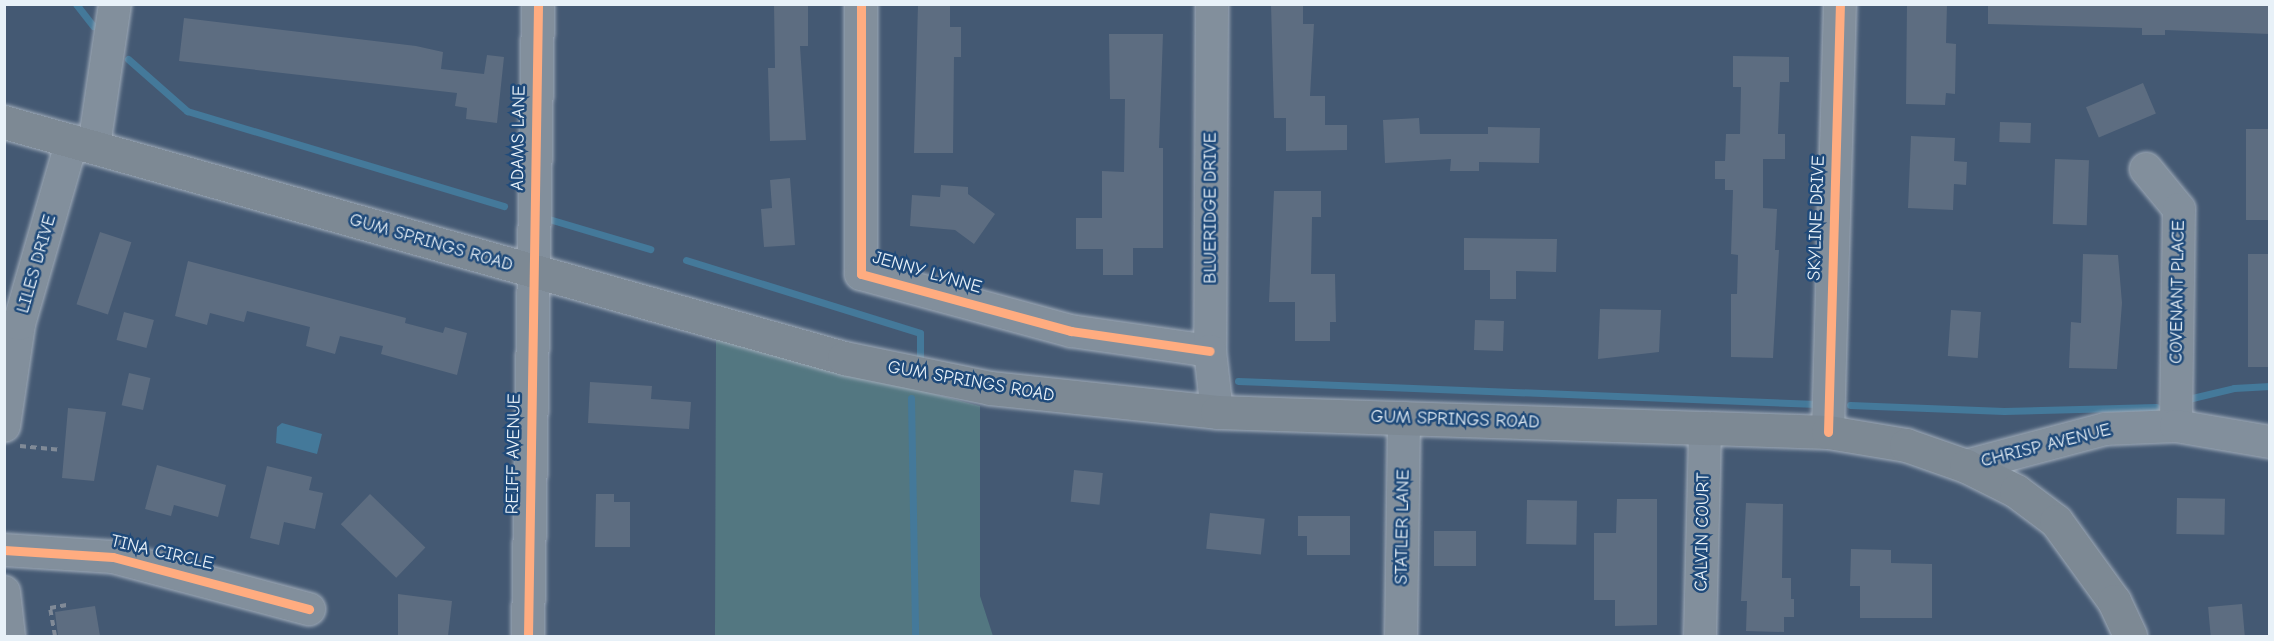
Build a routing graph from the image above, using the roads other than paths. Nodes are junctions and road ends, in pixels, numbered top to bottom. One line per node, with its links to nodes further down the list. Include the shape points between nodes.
1 (115, 4): 7 (street, LILES DRIVE)
2 (538, 4): 9 (street, ADAMS LANE)
3 (861, 4): 10 (street, JENNY LYNNE, via 861,274 1071,331)
4 (1212, 4): 10 (street, BLUERIDGE DRIVE)
5 (1840, 4): 15 (street, SKYLINE DRIVE)
6 (4, 122): 7 (main road, GUM SPRINGS ROAD)
7 (83, 143): 9 (main road, GUM SPRINGS ROAD); 16 (street, LILES DRIVE, via 19,324)
8 (2146, 169): 13 (street, COVENANT PLACE, via 2179,209)
9 (533, 272): 11 (main road, GUM SPRINGS ROAD, via 844,358 990,388); 23 (street, REIFF AVENUE)
10 (1210, 351): 11 (street, BLUERIDGE DRIVE)
11 (1217, 412): 12 (main road, GUM SPRINGS ROAD)
12 (1404, 418): 14 (main road, GUM SPRINGS ROAD); 24 (street, STATLER LANE)
13 (2176, 426): 17 (street, CHRISP AVENUE); 18 (street, CHRISP AVENUE, via 2105,429)
14 (1705, 428): 15 (main road, GUM SPRINGS ROAD); 25 (street, CALVIN COURT)
15 (1828, 432): 18 (main road, GUM SPRINGS ROAD, via 1906,445)
16 (10, 436)
17 (2270, 442)
18 (1966, 466): 26 (main road, GUM SPRINGS ROAD, via 2016,491 2056,521 2114,601)
19 (4, 550): 21 (street, TINA CIRCLE, via 113,557)
20 (4, 592): 22 (street)
21 (309, 609)
22 (9, 636)
23 (528, 636)
24 (1401, 636)
25 (1700, 636)
26 (2130, 636)

